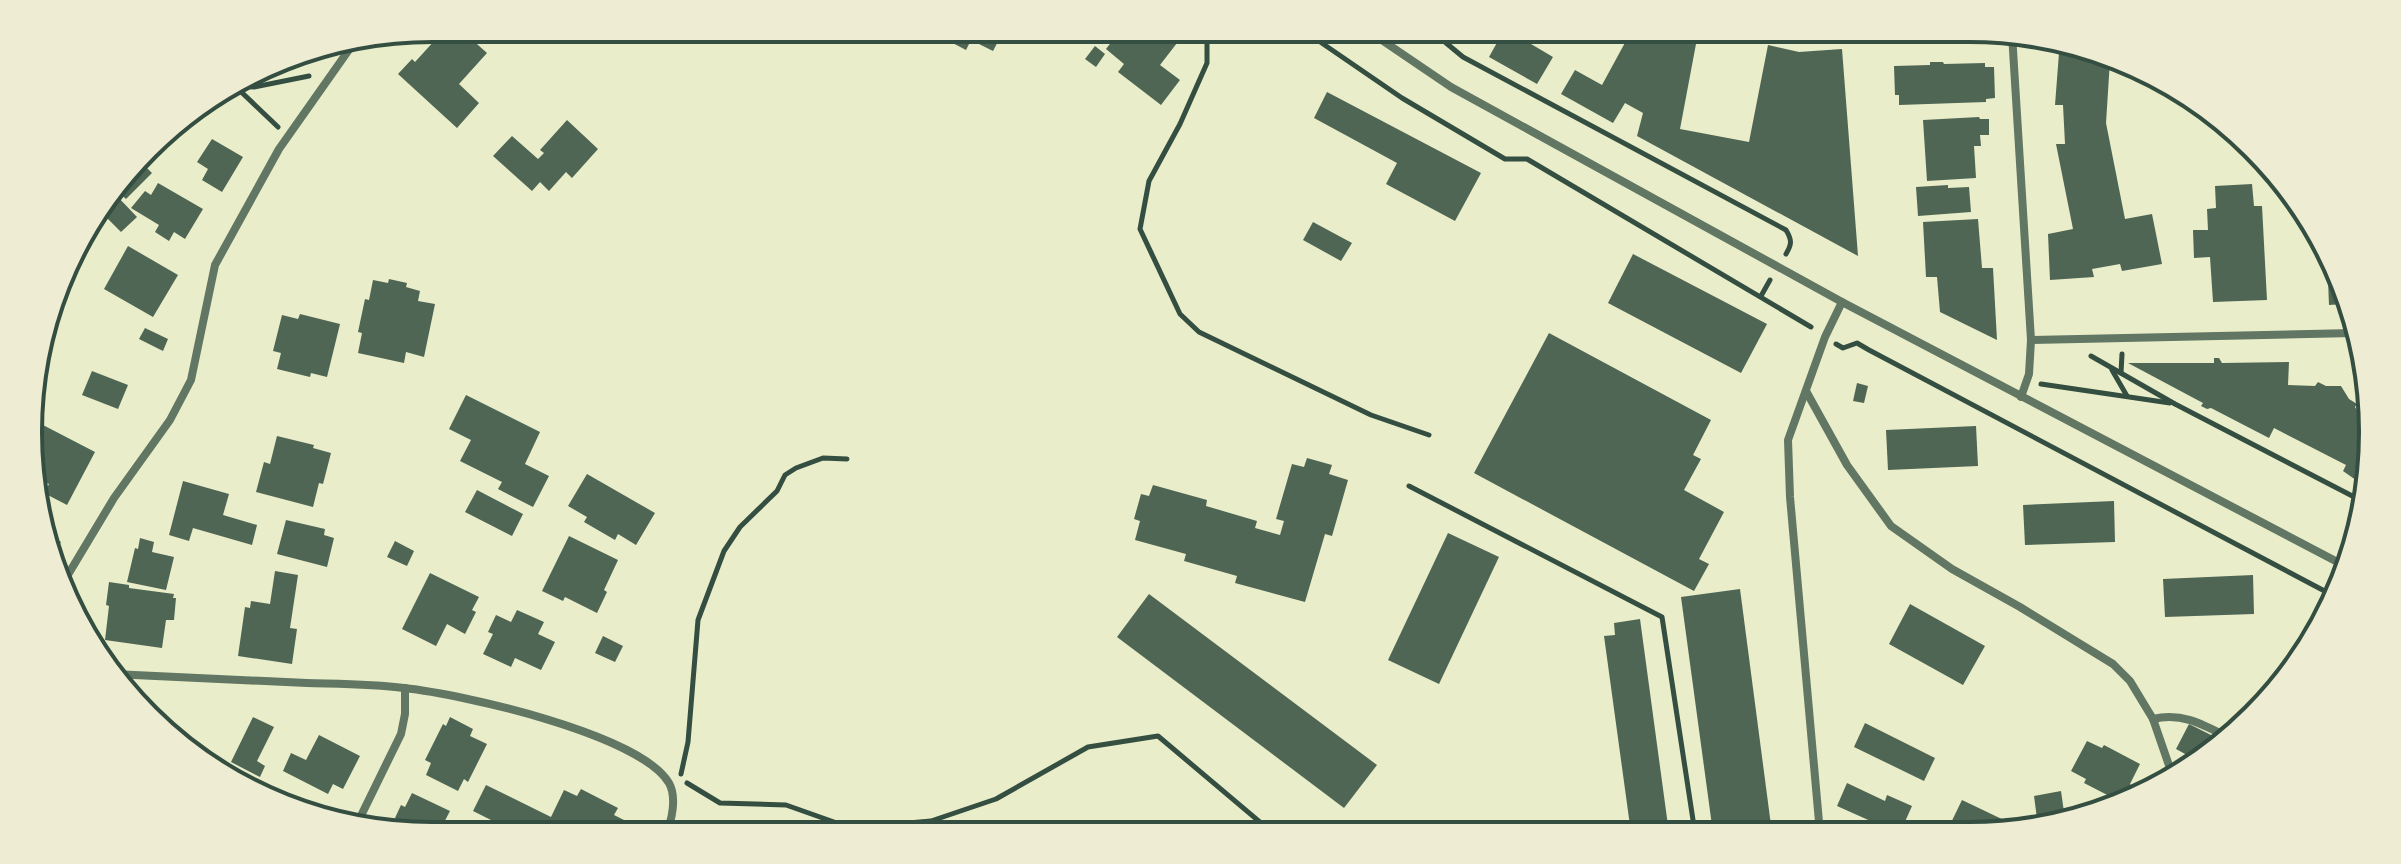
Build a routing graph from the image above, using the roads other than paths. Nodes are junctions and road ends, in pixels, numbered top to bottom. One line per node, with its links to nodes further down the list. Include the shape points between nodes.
1 (1385, 42): 4 (street, via 1451,87)
2 (2013, 44): 6 (street)
3 (348, 51): 10 (street, via 288,136 215,265 191,380 170,420)
4 (1842, 302): 7 (street); 8 (street)
5 (2347, 333): 6 (street)
6 (2031, 340): 8 (street, via 2028,382)
7 (1806, 391): 13 (street, via 1847,465 1891,526 1952,569 2113,664); 18 (street, via 1788,440 1789,481)
8 (2021, 397): 9 (street)
9 (2336, 561)
10 (69, 573)
11 (128, 675): 12 (street)
12 (405, 688): 16 (street, via 401,734); 17 (street, via 516,711 605,740 648,762 670,785)
13 (2153, 719): 14 (street, via 2180,716); 15 (street)
14 (2217, 732)
15 (2169, 767)
16 (361, 816)
17 (670, 822)
18 (1819, 822)

